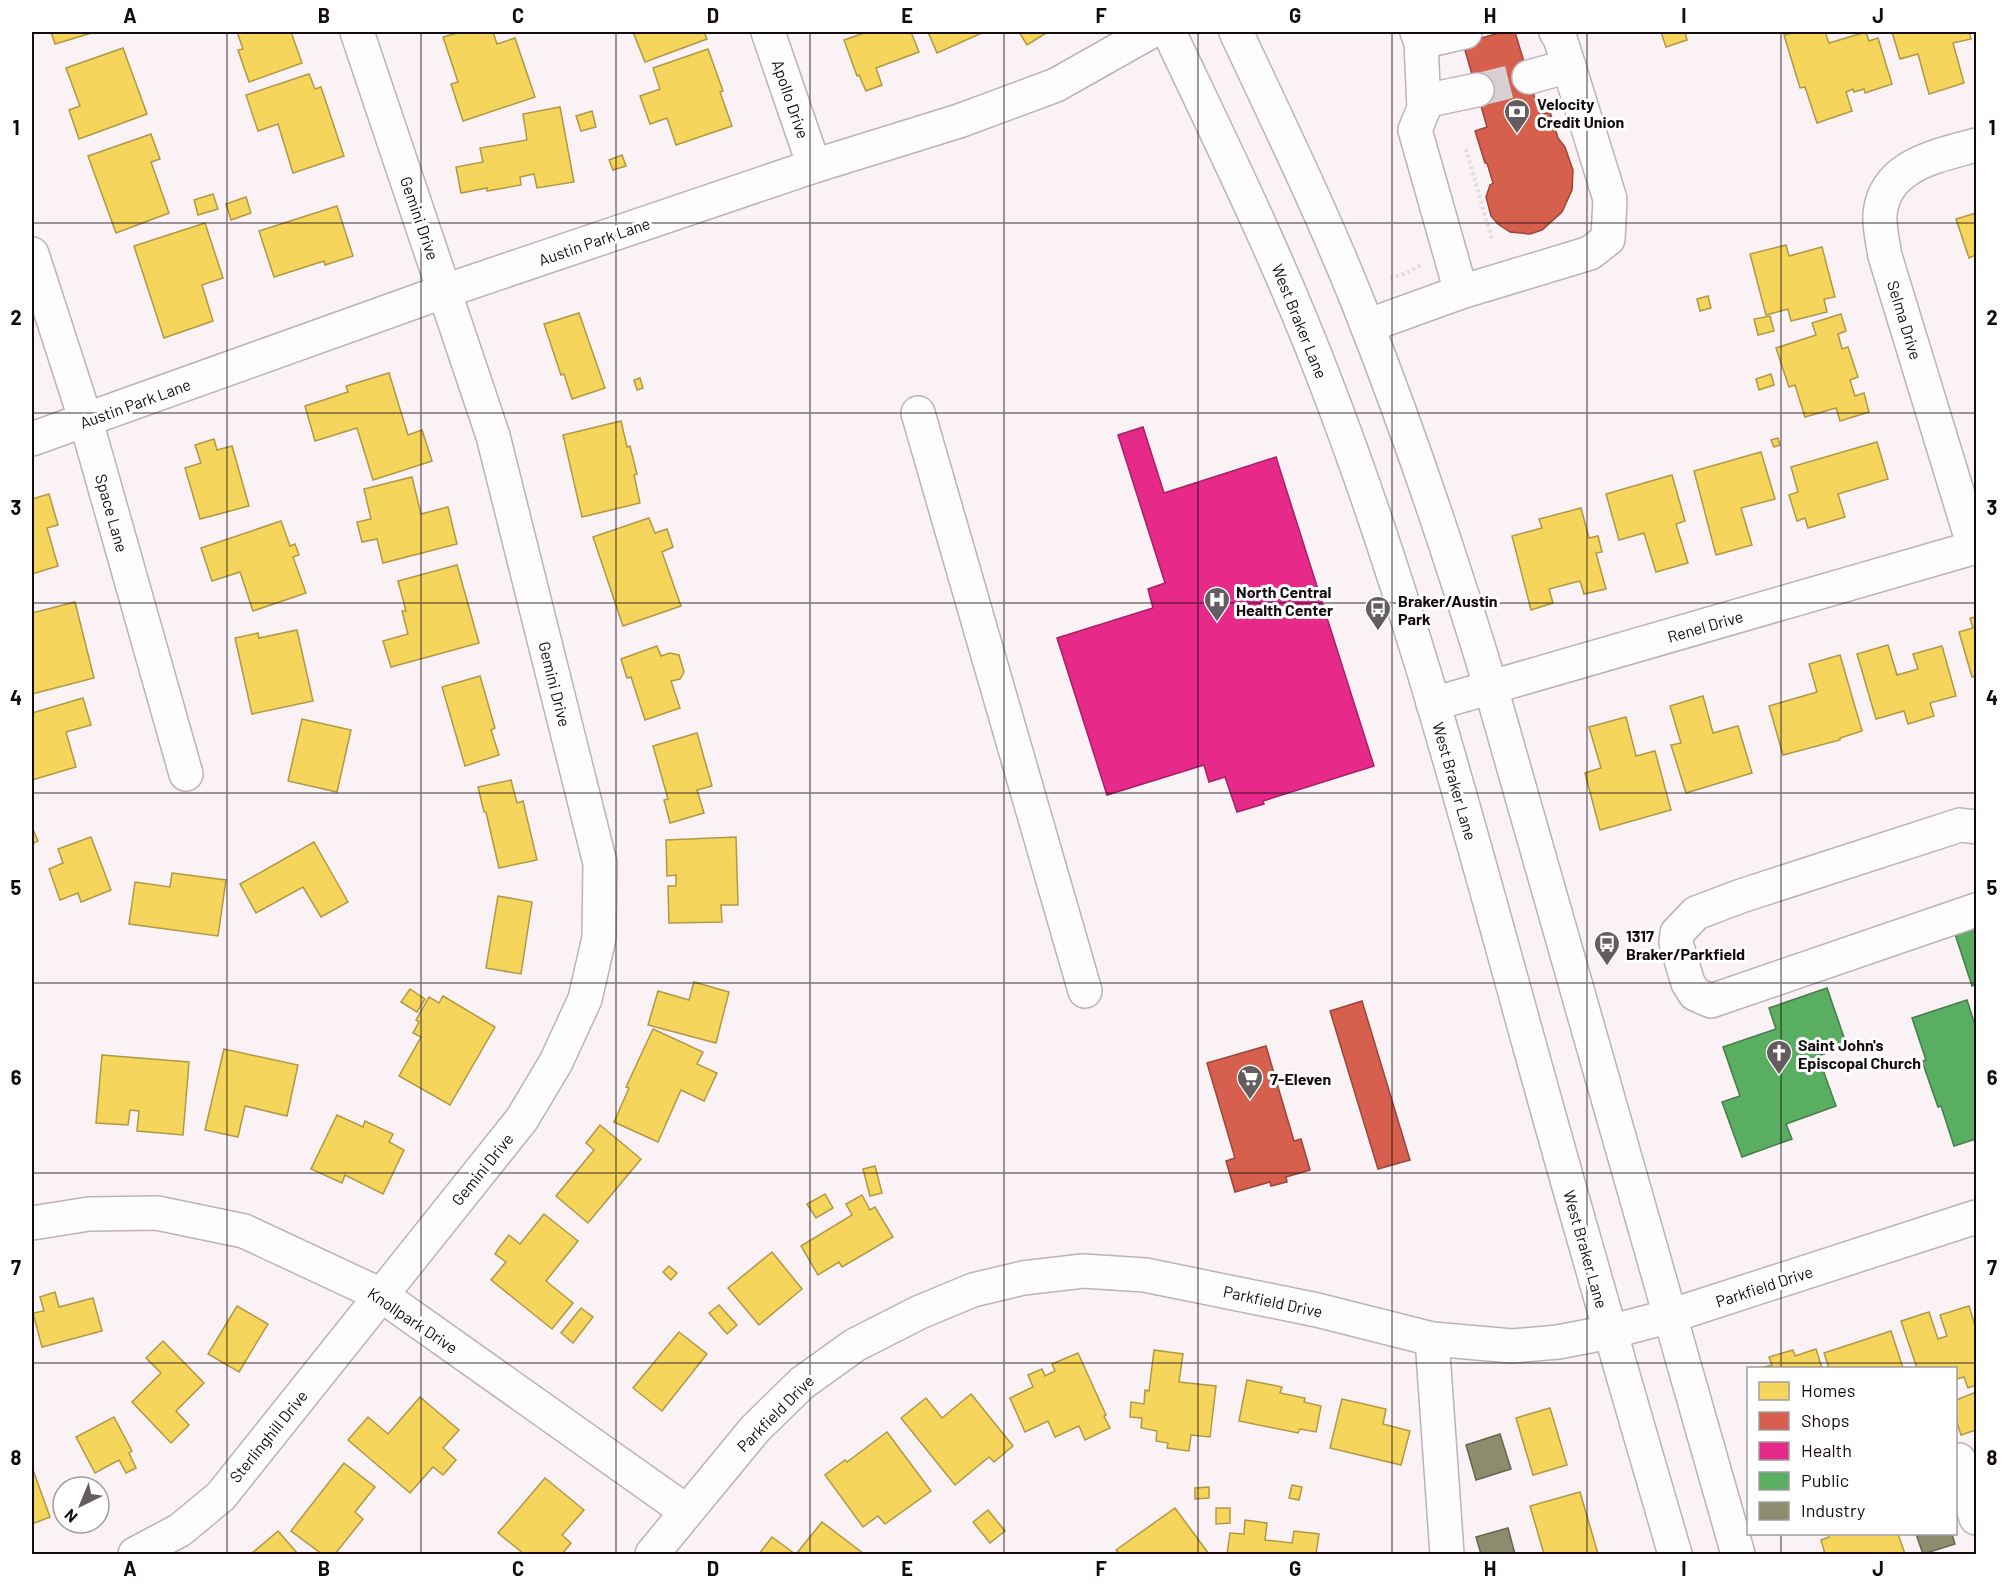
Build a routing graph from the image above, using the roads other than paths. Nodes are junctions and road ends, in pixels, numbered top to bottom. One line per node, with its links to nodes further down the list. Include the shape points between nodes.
1 (357, 32): 16 (street, Gemini Drive)
2 (768, 32): 14 (street, Apollo Drive)
3 (1150, 32): 14 (street, Austin Park Lane, via 1056,85 959,121)
4 (1169, 32): 24 (street, West Braker Lane, via 1247,197 1324,377 1369,502)
5 (1236, 32): 18 (street, via 1319,209)
6 (1465, 32): 8 (street)
7 (1556, 32): 9 (street)
8 (1419, 37): 12 (street)
9 (1569, 66): 10 (street); 17 (street, via 1610,199 1608,239 1590,253)
10 (1529, 77)
11 (1477, 90): 12 (street)
12 (1424, 101): 17 (street, via 1415,130)
13 (1977, 145): 22 (street, Selma Drive, via 1920,161 1896,178 1885,195 1880,215 1885,256)
14 (814, 166): 16 (street, Austin Park Lane)
15 (32, 254): 20 (street, Space Lane)
16 (445, 291): 20 (street, Austin Park Lane); 31 (street, Gemini Drive, via 493,436 600,863 599,939 585,999 556,1062 522,1119)
17 (1461, 292): 18 (street)
18 (1367, 326): 23 (street, via 1450,554)
19 (918, 413): 28 (street)
20 (86, 421): 21 (street, Austin Park Lane); 25 (street, Space Lane)
21 (32, 439)
22 (1975, 547): 23 (street, Renel Drive)
23 (1491, 688): 24 (street, Renel Drive); 32 (street)
24 (1433, 704): 33 (street, West Braker Lane)
25 (186, 774)
26 (1977, 827): 27 (street, via 1960,825 1696,913 1677,933 1676,942 1688,983 1695,994 1711,1001)
27 (1977, 910)
28 (1085, 992)
29 (1977, 1217): 32 (street, Parkfield Drive)
30 (32, 1223): 31 (street, Knollpark Drive, via 89,1215 157,1213 244,1231)
31 (381, 1295): 36 (street, Knollpark Drive); 38 (street, Sterlinghill Drive, via 221,1496 180,1530)
32 (1670, 1316): 33 (street, Parkfield Drive); 42 (street)
33 (1610, 1332): 34 (street, Parkfield Drive, via 1512,1346); 41 (street, West Braker Lane)
34 (1432, 1339): 36 (street, Parkfield Drive, via 1317,1310 1146,1275 1083,1271 973,1290 855,1345 802,1383 755,1430); 40 (street)
35 (1964, 1459): 37 (street)
36 (687, 1511): 39 (street, Parkfield Drive)
37 (1977, 1518)
38 (135, 1554)
39 (652, 1554)
40 (1447, 1554)
41 (1675, 1554)
42 (1738, 1554)

